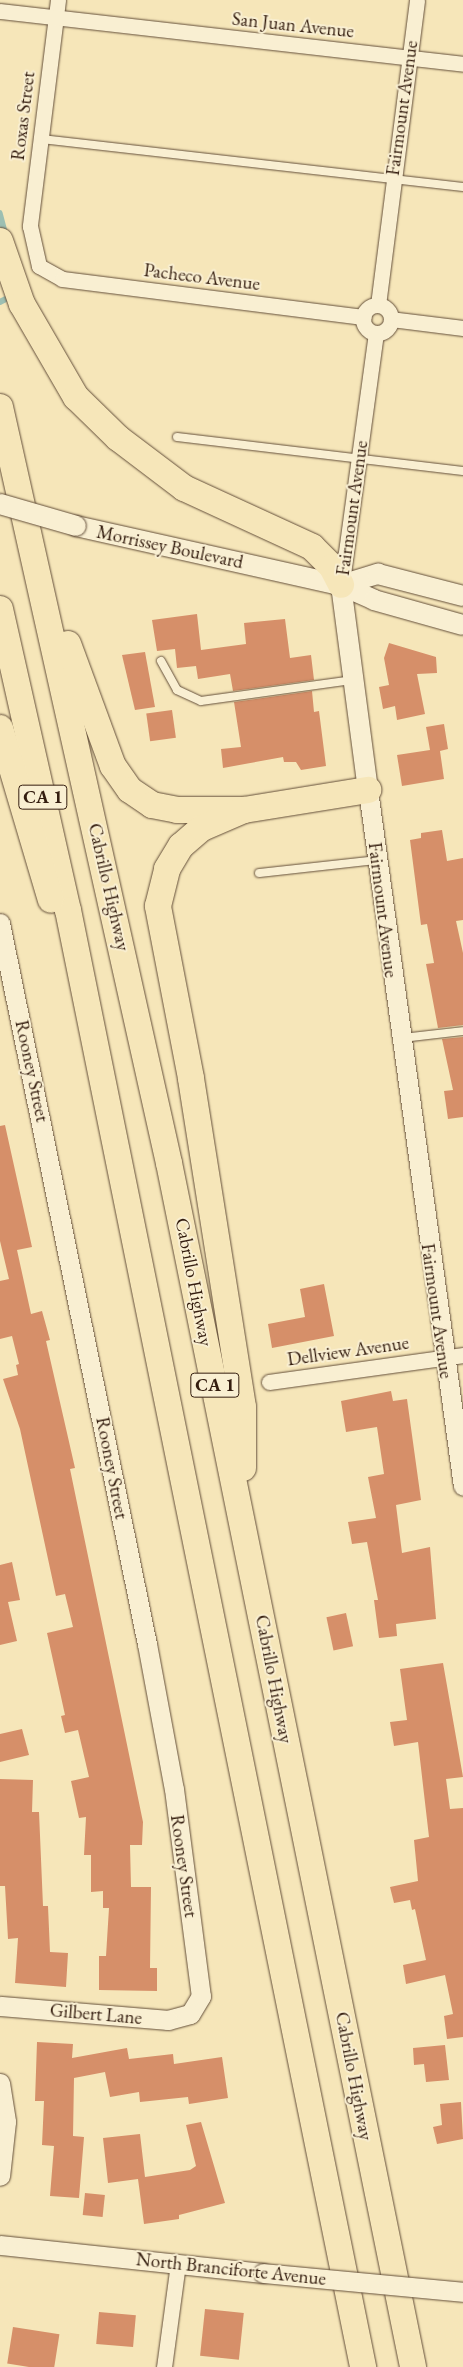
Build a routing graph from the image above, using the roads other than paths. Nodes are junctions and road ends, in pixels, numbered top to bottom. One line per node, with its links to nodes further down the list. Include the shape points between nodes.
1 (58, 0): 4 (street, Roxas Street)
2 (417, 0): 5 (street, Fairmount Avenue)
3 (0, 11): 4 (street, San Juan Avenue)
4 (56, 18): 5 (street, San Juan Avenue); 7 (street, Roxas Street)
5 (410, 58): 6 (street, San Juan Avenue); 8 (street, Fairmount Avenue)
6 (463, 64)
7 (41, 139): 8 (lane); 11 (street, Roxas Street, via 30,226)
8 (392, 179): 9 (lane); 12 (street, Fairmount Avenue)
9 (463, 187)
10 (0, 241): 23 (highway, via 22,304 76,396 118,438 184,488 312,547 332,567)
11 (39, 266): 13 (street, Pacheco Avenue, via 62,279)
12 (378, 305): 13 (street, via 370,307); 14 (street, via 389,311)
13 (364, 317): 16 (street, via 365,326)
14 (391, 319): 15 (street); 16 (street, via 388,328)
15 (463, 328)
16 (376, 333): 19 (street, Fairmount Avenue)
17 (0, 407): 22 (highway, Cabrillo Highway / CA 1)
18 (176, 437): 19 (lane)
19 (359, 459): 20 (lane); 23 (street, Fairmount Avenue)
20 (463, 471)
21 (0, 504): 23 (main road, Morrissey Boulevard, bridge, via 76,526)
22 (30, 541): 31 (highway, via 108,753 121,779 140,798 165,809); 42 (highway, Cabrillo Highway / CA 1, via 152,1084)
23 (341, 585): 24 (main road, Morrissey Boulevard, via 378,574); 26 (main road, Morrissey Boulevard, via 374,600); 28 (main road, Fairmount Avenue)
24 (463, 596)
25 (0, 609): 35 (highway, CA 1)
26 (463, 625)
27 (161, 661): 28 (lane, via 177,690 201,701)
28 (354, 680): 30 (main road, Fairmount Avenue)
29 (0, 728): 35 (highway, via 36,854)
30 (368, 790): 31 (highway); 32 (street, Fairmount Avenue)
31 (244, 810): 42 (highway, via 202,828 181,846 166,868 158,906 189,1070 243,1407)
32 (376, 860): 33 (lane); 37 (street, Fairmount Avenue)
33 (258, 874)
34 (0, 923): 44 (street, Rooney Street, via 174,1789 201,1996)
35 (82, 986): 51 (highway, CA 1)
36 (463, 1031): 37 (lane)
37 (400, 1039): 39 (street, Fairmount Avenue)
38 (463, 1355): 39 (street, Dellview Avenue)
39 (443, 1358): 40 (street, Dellview Avenue); 41 (street, Fairmount Avenue)
40 (269, 1382)
41 (463, 1486)
42 (244, 1531): 52 (highway, Cabrillo Highway / CA 1)
43 (0, 2006): 44 (street, Gilbert Lane, via 168,2020)
44 (190, 2014)
45 (0, 2083): 46 (street, via 6,2122)
46 (0, 2176)
47 (0, 2245): 48 (street, North Branciforte Avenue)
48 (178, 2263): 49 (street, North Branciforte Avenue, bridge); 50 (street)
49 (463, 2292)
50 (164, 2367)
51 (363, 2367)
52 (413, 2367)

